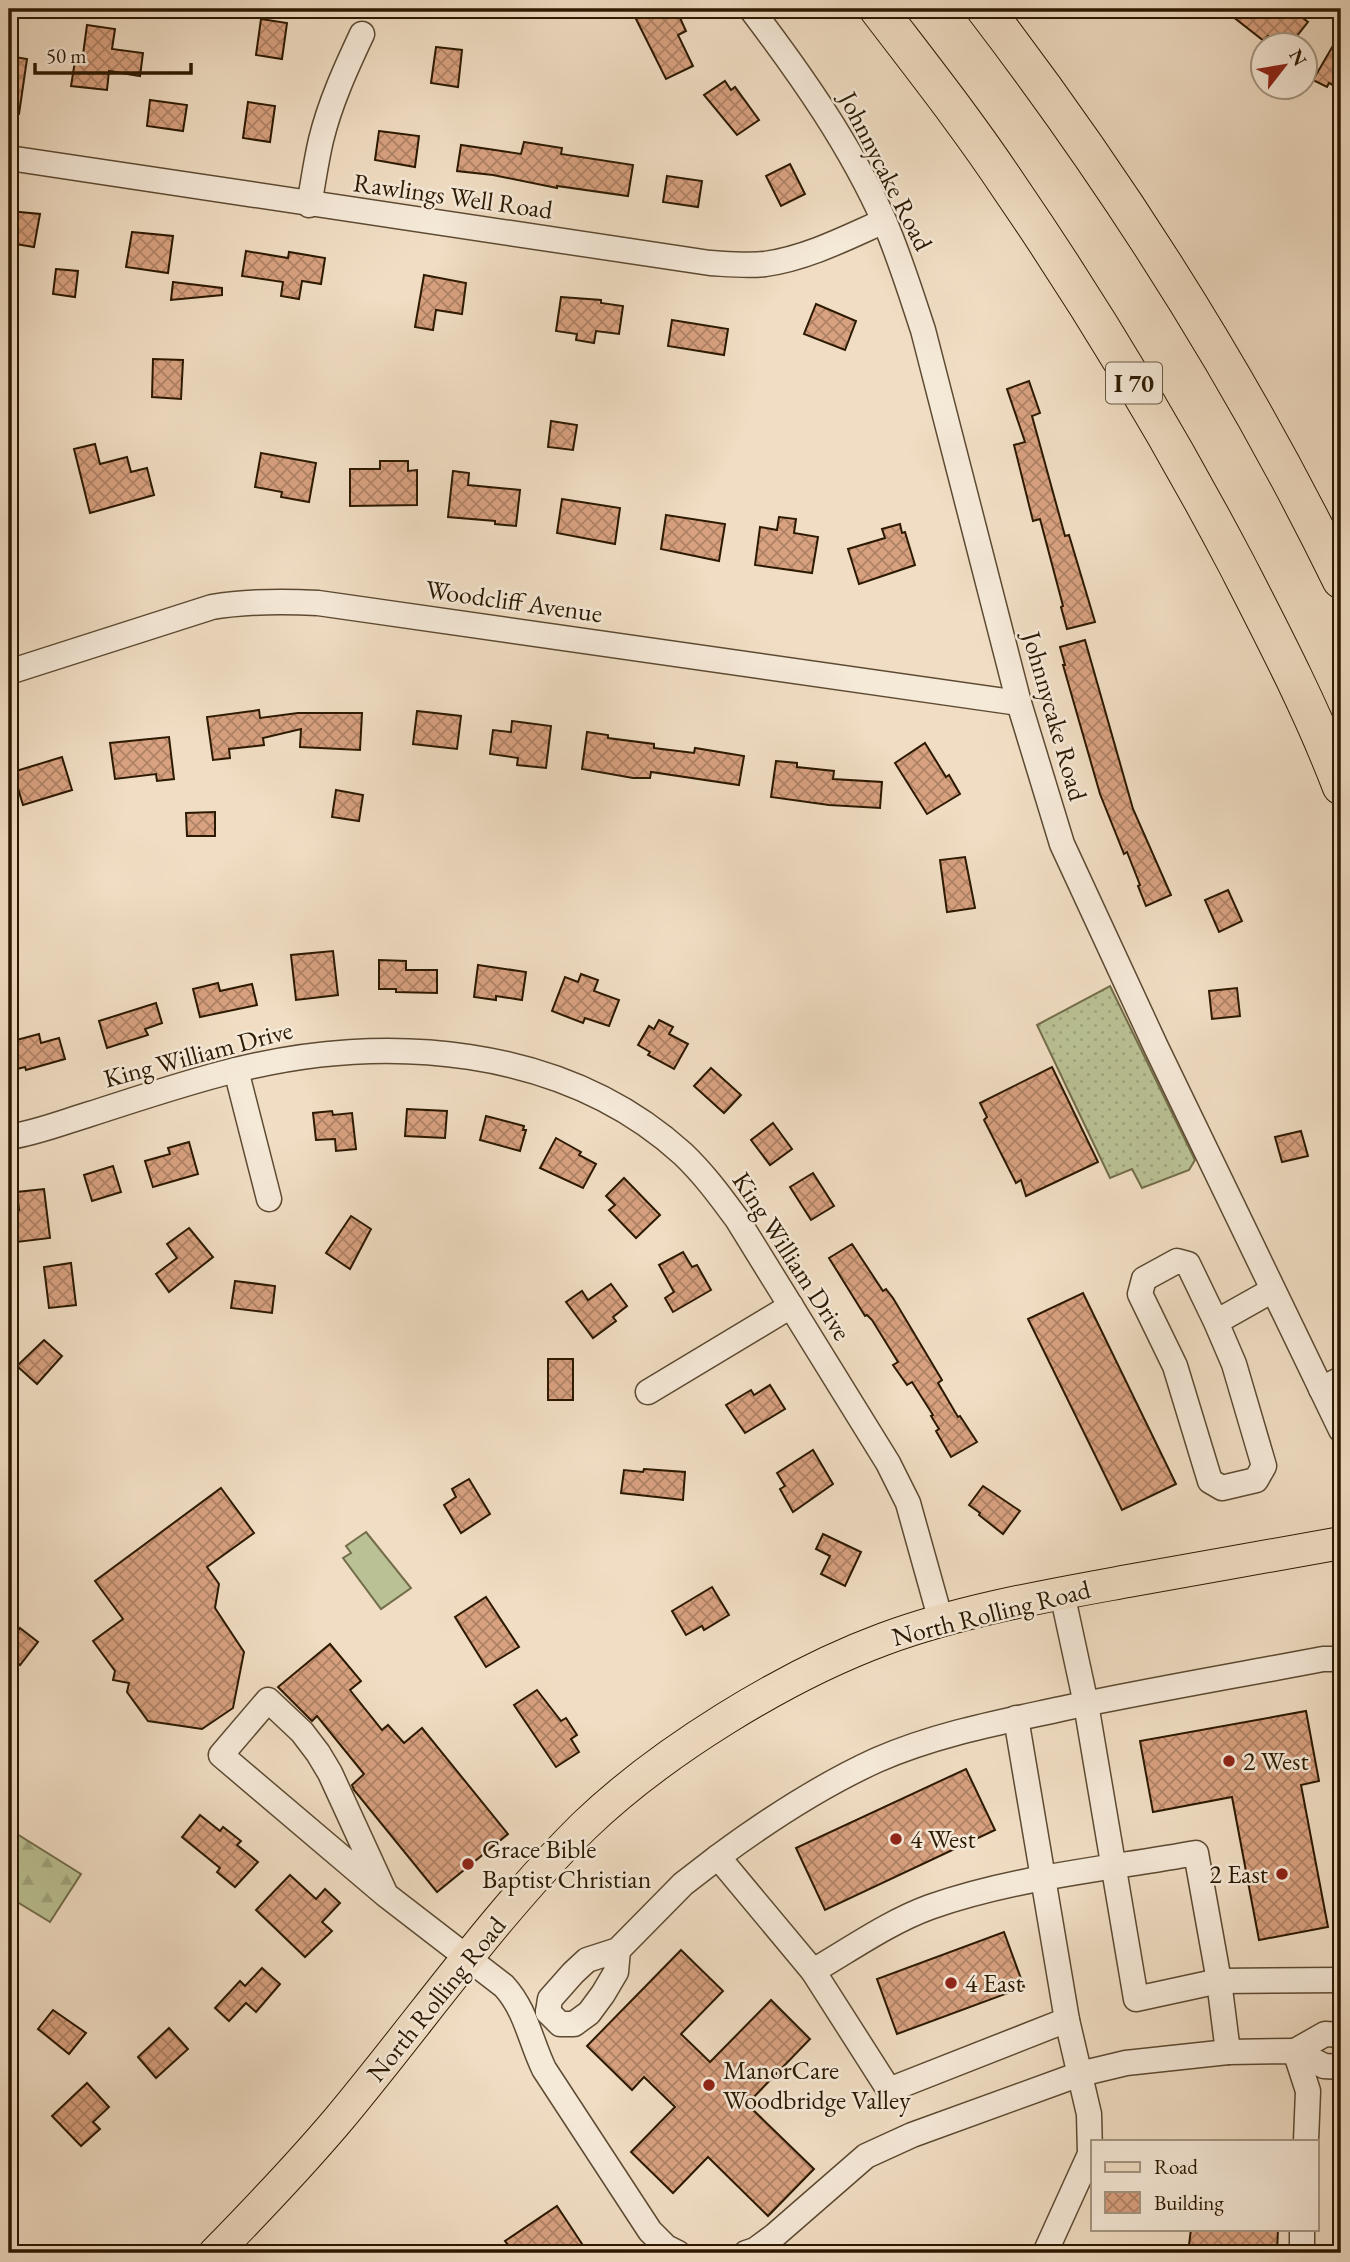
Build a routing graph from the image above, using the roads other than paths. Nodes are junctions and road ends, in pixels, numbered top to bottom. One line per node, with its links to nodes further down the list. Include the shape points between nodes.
1 (751, 9): 7 (street, Johnnycake Road, via 824,111)
2 (878, 9): 11 (highway, I 70, via 1010,187 1149,407 1261,611)
3 (985, 9): 8 (highway, via 1150,244 1224,363)
4 (362, 34): 6 (street, via 329,113)
5 (9, 159): 6 (street, Rawlings Well Road)
6 (309, 205): 7 (street, Rawlings Well Road, via 736,265 790,259)
7 (884, 221): 10 (street, Johnnycake Road, via 923,330)
8 (1341, 580)
9 (9, 672): 10 (street, Woodcliff Avenue, via 212,607 272,600 345,606)
10 (1019, 703): 15 (street, Johnnycake Road, via 1067,857)
11 (1341, 786)
12 (236, 1070): 13 (street, King William Drive); 14 (street); 16 (street, King William Drive, via 293,1058 396,1051 483,1059 571,1084 632,1116 709,1181)
13 (9, 1137)
14 (269, 1199)
15 (1273, 1290): 17 (street); 18 (street, Johnnycake Road)
16 (791, 1306): 19 (street); 23 (street, King William Drive, via 908,1503)
17 (1216, 1322): 17 (street, via 1188,1264 1177,1261 1144,1279 1140,1294 1175,1366 1210,1481 1222,1488 1256,1480 1264,1466 1234,1364)
18 (1331, 1384): 20 (street, Johnnycake Road)
19 (648, 1392)
20 (1341, 1430)
21 (1341, 1544): 22 (main road, North Rolling Road)
22 (1062, 1593): 23 (main road, North Rolling Road); 25 (street)
23 (941, 1621): 32 (main road, North Rolling Road, via 883,1639 820,1667 702,1734 654,1768 586,1825)
24 (1341, 1659): 25 (street)
25 (1086, 1704): 26 (street); 28 (street)
26 (1016, 1718): 27 (street, via 948,1735 878,1760 779,1813); 29 (street)
27 (718, 1857): 31 (street, via 683,1884); 33 (street)
28 (1112, 1868): 29 (street); 35 (street, via 1196,1853); 35 (street, via 1136,1999)
29 (1043, 1878): 33 (street, via 928,1908); 37 (street)
30 (386, 1895): 30 (street, via 221,1755 268,1700 302,1732 324,1763); 32 (street)
31 (618, 1950): 36 (street, via 587,1960); 36 (street, via 616,1972 603,1994 574,2024 560,2024)
32 (468, 1957): 36 (street); 45 (main road, North Rolling Road, via 338,2120)
33 (813, 1971): 37 (street, via 889,2090)
34 (1341, 1980): 35 (street)
35 (1219, 1981): 40 (street)
36 (536, 2014): 46 (street, via 533,2046 544,2069 650,2231)
37 (1067, 2020): 42 (street)
38 (1341, 2035): 39 (street, via 1325,2034)
39 (1295, 2051): 40 (street); 41 (street, via 1324,2066); 43 (street, via 1308,2091)
40 (1228, 2052): 42 (street, via 1126,2063)
41 (1341, 2067)
42 (1080, 2074): 47 (street, via 912,2135 866,2157 774,2236); 48 (street, via 1089,2114 1090,2154)
43 (1306, 2140)
44 (1303, 2230): 49 (street)
45 (215, 2253)
46 (678, 2253)
47 (746, 2253)
48 (1045, 2253)
49 (1301, 2253)

